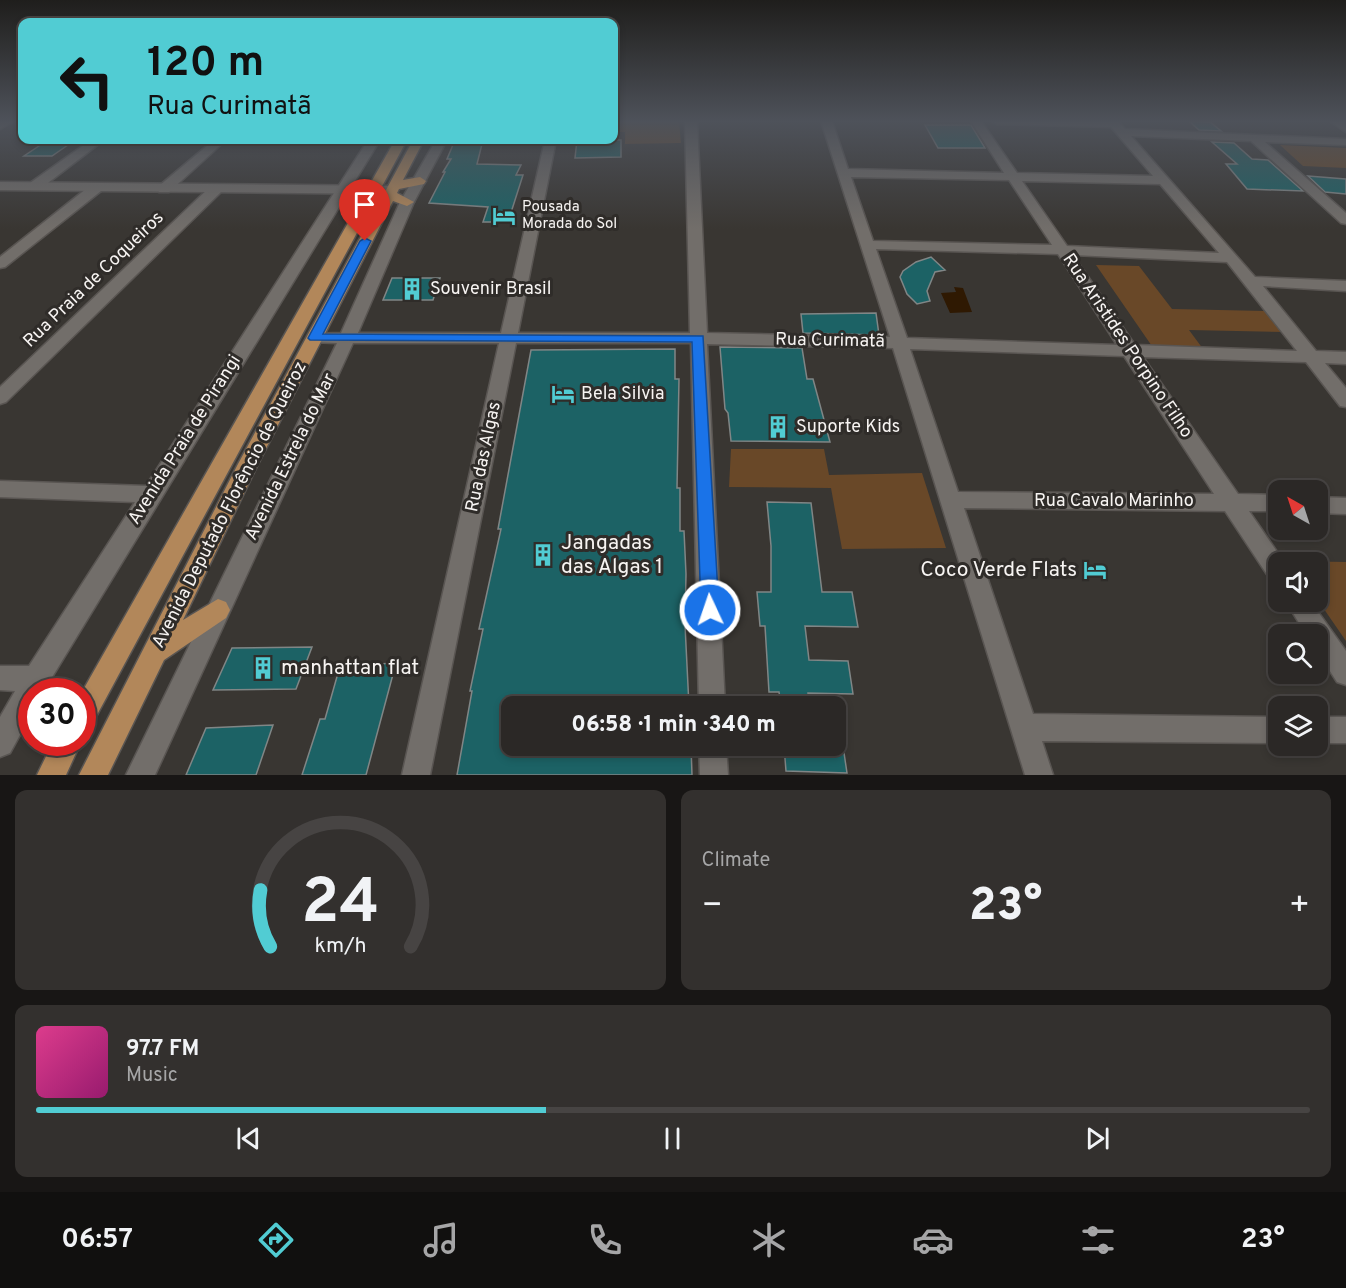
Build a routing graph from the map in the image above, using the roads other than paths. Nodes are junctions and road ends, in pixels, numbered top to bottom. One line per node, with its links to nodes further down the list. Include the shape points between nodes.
1 (74, 157): 17 (street)
2 (200, 157): 19 (street)
3 (363, 157): 21 (street, Avenida Praia de Pirangi)
4 (398, 157): 22 (main road, Avenida Deputado Florêncio de Queiroz)
5 (409, 157): 22 (main road, Avenida Deputado Florêncio de Queiroz)
6 (432, 157): 22 (street, Avenida Estrela do Mar, via 420,181)
7 (546, 157): 33 (street, Rua das Algas)
8 (692, 157): 31 (street)
9 (839, 157): 13 (street)
10 (999, 157): 14 (street, Rua Aristides Porpino Filho)
11 (1143, 157): 15 (street)
12 (1276, 157): 23 (street)
13 (844, 173): 14 (street); 24 (street)
14 (1011, 176): 15 (street); 25 (street, Rua Aristides Porpino Filho)
15 (1162, 180): 26 (street)
16 (0, 186): 17 (street)
17 (35, 186): 18 (street)
18 (96, 188): 19 (street); 27 (street)
19 (164, 189): 20 (street)
20 (216, 189): 21 (street); 38 (street, Rua Praia de Coqueiros)
21 (341, 190): 22 (street); 41 (street, Avenida Praia de Pirangi)
22 (391, 193): 30 (main road, Avenida Deputado Florêncio de Queiroz); 32 (street, Avenida Estrela do Mar); 55 (main road, Avenida Deputado Florêncio de Queiroz)
23 (1346, 220)
24 (868, 245): 25 (street); 34 (street)
25 (1063, 250): 26 (street); 35 (street, Rua Aristides Porpino Filho)
26 (1231, 258): 28 (street)
27 (0, 264)
28 (1251, 281): 29 (street); 36 (street)
29 (1346, 286)
30 (315, 338): 32 (street, Rua Curimatã); 50 (main road, Avenida Deputado Florêncio de Queiroz)
31 (698, 338): 33 (street, Rua Curimatã); 34 (street, Rua Curimatã); 56 (street)
32 (347, 339): 33 (street, Rua Curimatã); 48 (street, Avenida Estrela do Mar)
33 (509, 339): 68 (street, Rua das Algas)
34 (900, 343): 35 (street, Rua Curimatã); 42 (street)
35 (1130, 352): 36 (street, Rua Curimatã); 43 (street, Rua Aristides Porpino Filho)
36 (1312, 357): 37 (street, Rua Curimatã); 39 (street)
37 (1346, 358)
38 (0, 398)
39 (1346, 401)
40 (0, 489): 41 (street)
41 (152, 494): 54 (street, Avenida Praia de Pirangi)
42 (950, 500): 43 (street, Rua Cavalo Marinho); 58 (street)
43 (1230, 501): 44 (street, Rua Cavalo Marinho); 47 (street, Rua Aristides Porpino Filho)
44 (1268, 503)
45 (1328, 505): 46 (street)
46 (1346, 506)
47 (1268, 557)
48 (218, 610): 50 (main road); 67 (street, Avenida Estrela do Mar)
49 (1305, 612): 51 (street)
50 (156, 651): 66 (main road, Avenida Deputado Florêncio de Queiroz)
51 (1346, 673)
52 (0, 678): 53 (street)
53 (18, 678)
54 (37, 678)
55 (96, 693)
56 (712, 696)
57 (18, 711): 62 (street, Avenida Praia de Pirangi)
58 (1024, 728): 59 (street); 70 (street)
59 (1268, 730)
60 (1328, 730): 61 (street)
61 (1346, 730)
62 (0, 743)
63 (61, 756): 65 (main road)
64 (713, 756): 69 (street)
65 (51, 775)
66 (93, 775)
67 (140, 775)
68 (416, 775)
69 (714, 775)
70 (1039, 775)

